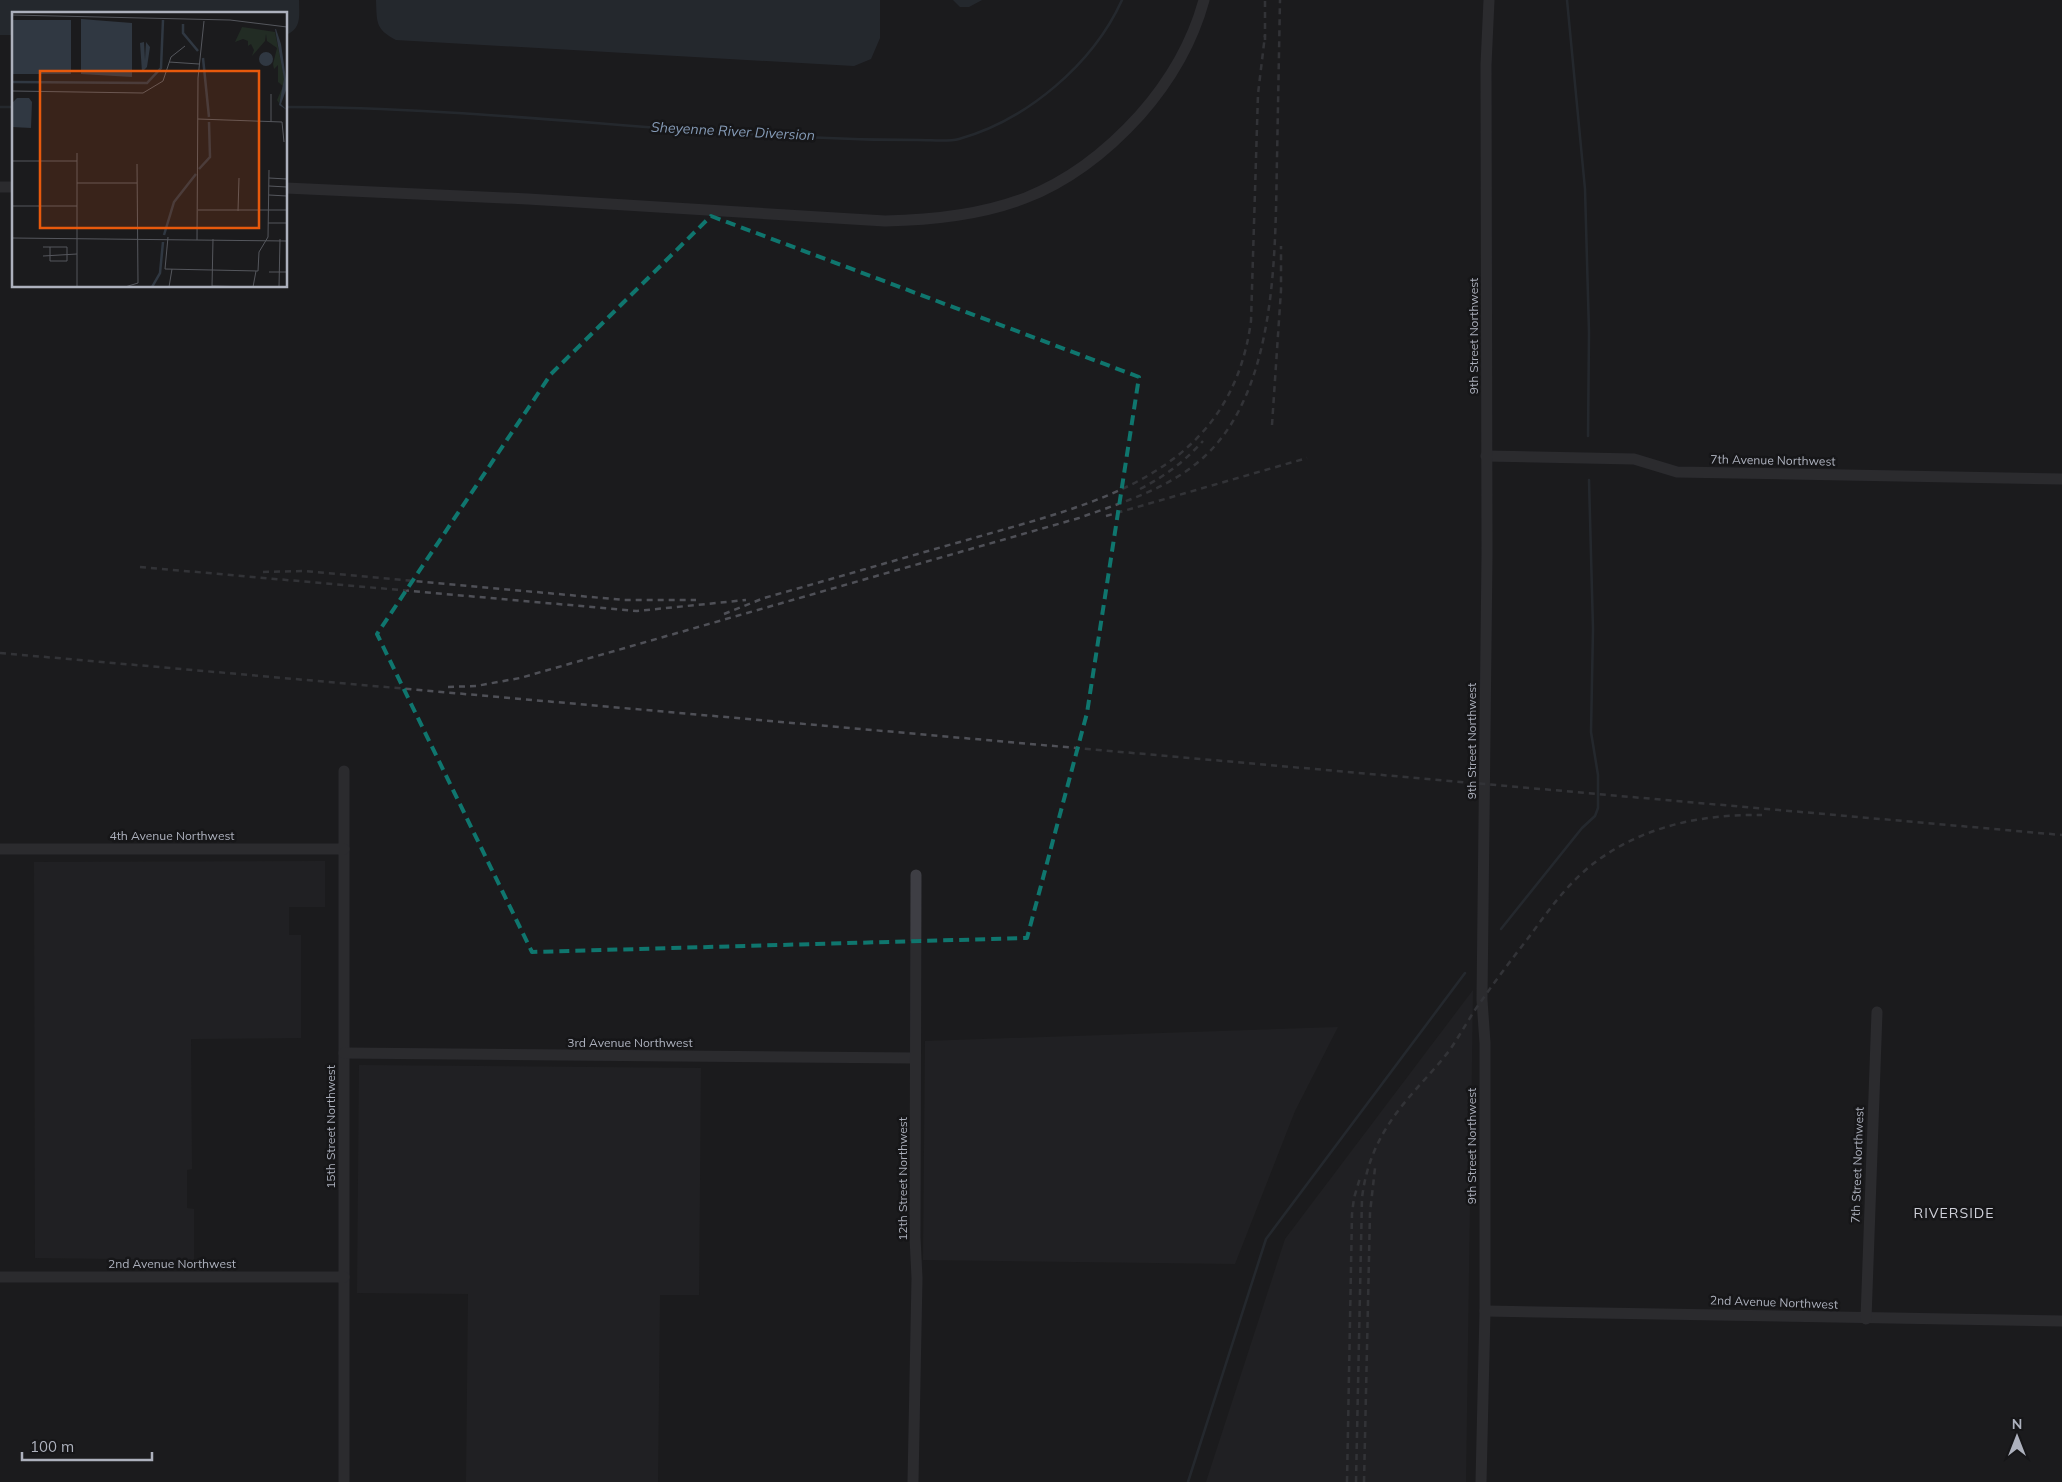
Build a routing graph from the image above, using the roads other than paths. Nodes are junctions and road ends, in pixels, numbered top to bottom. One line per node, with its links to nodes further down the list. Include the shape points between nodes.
1 (1204, 0): 3 (street, via 1184,55 1157,96 1123,134 1088,165 1049,189 973,213 931,220 886,221)
2 (1489, 0): 4 (street, 9th Street Northwest, via 1486,65)
3 (288, 188)
4 (1486, 456): 5 (street, 7th Avenue Northwest, via 1634,459 1677,472); 15 (street, 9th Street Northwest, via 1482,1000 1485,1043)
5 (2062, 479)
6 (344, 771): 8 (street, 15th Street Northwest)
7 (0, 849): 8 (street, 4th Avenue Northwest)
8 (344, 849): 11 (street, 15th Street Northwest)
9 (916, 875): 12 (street, 12th Street Northwest)
10 (1876, 1012): 16 (street, 7th Street Northwest)
11 (344, 1053): 12 (street, 3rd Avenue Northwest); 14 (street, 15th Street Northwest)
12 (916, 1058): 19 (street, 12th Street Northwest, via 917,1278)
13 (0, 1277): 14 (street, 2nd Avenue Northwest)
14 (344, 1277): 18 (street, 15th Street Northwest)
15 (1485, 1311): 16 (street, 2nd Avenue Northwest); 20 (street, 9th Street Northwest)
16 (1866, 1319): 17 (street, 2nd Avenue Northwest)
17 (2062, 1321)
18 (344, 1482)
19 (913, 1482)
20 (1481, 1482)

